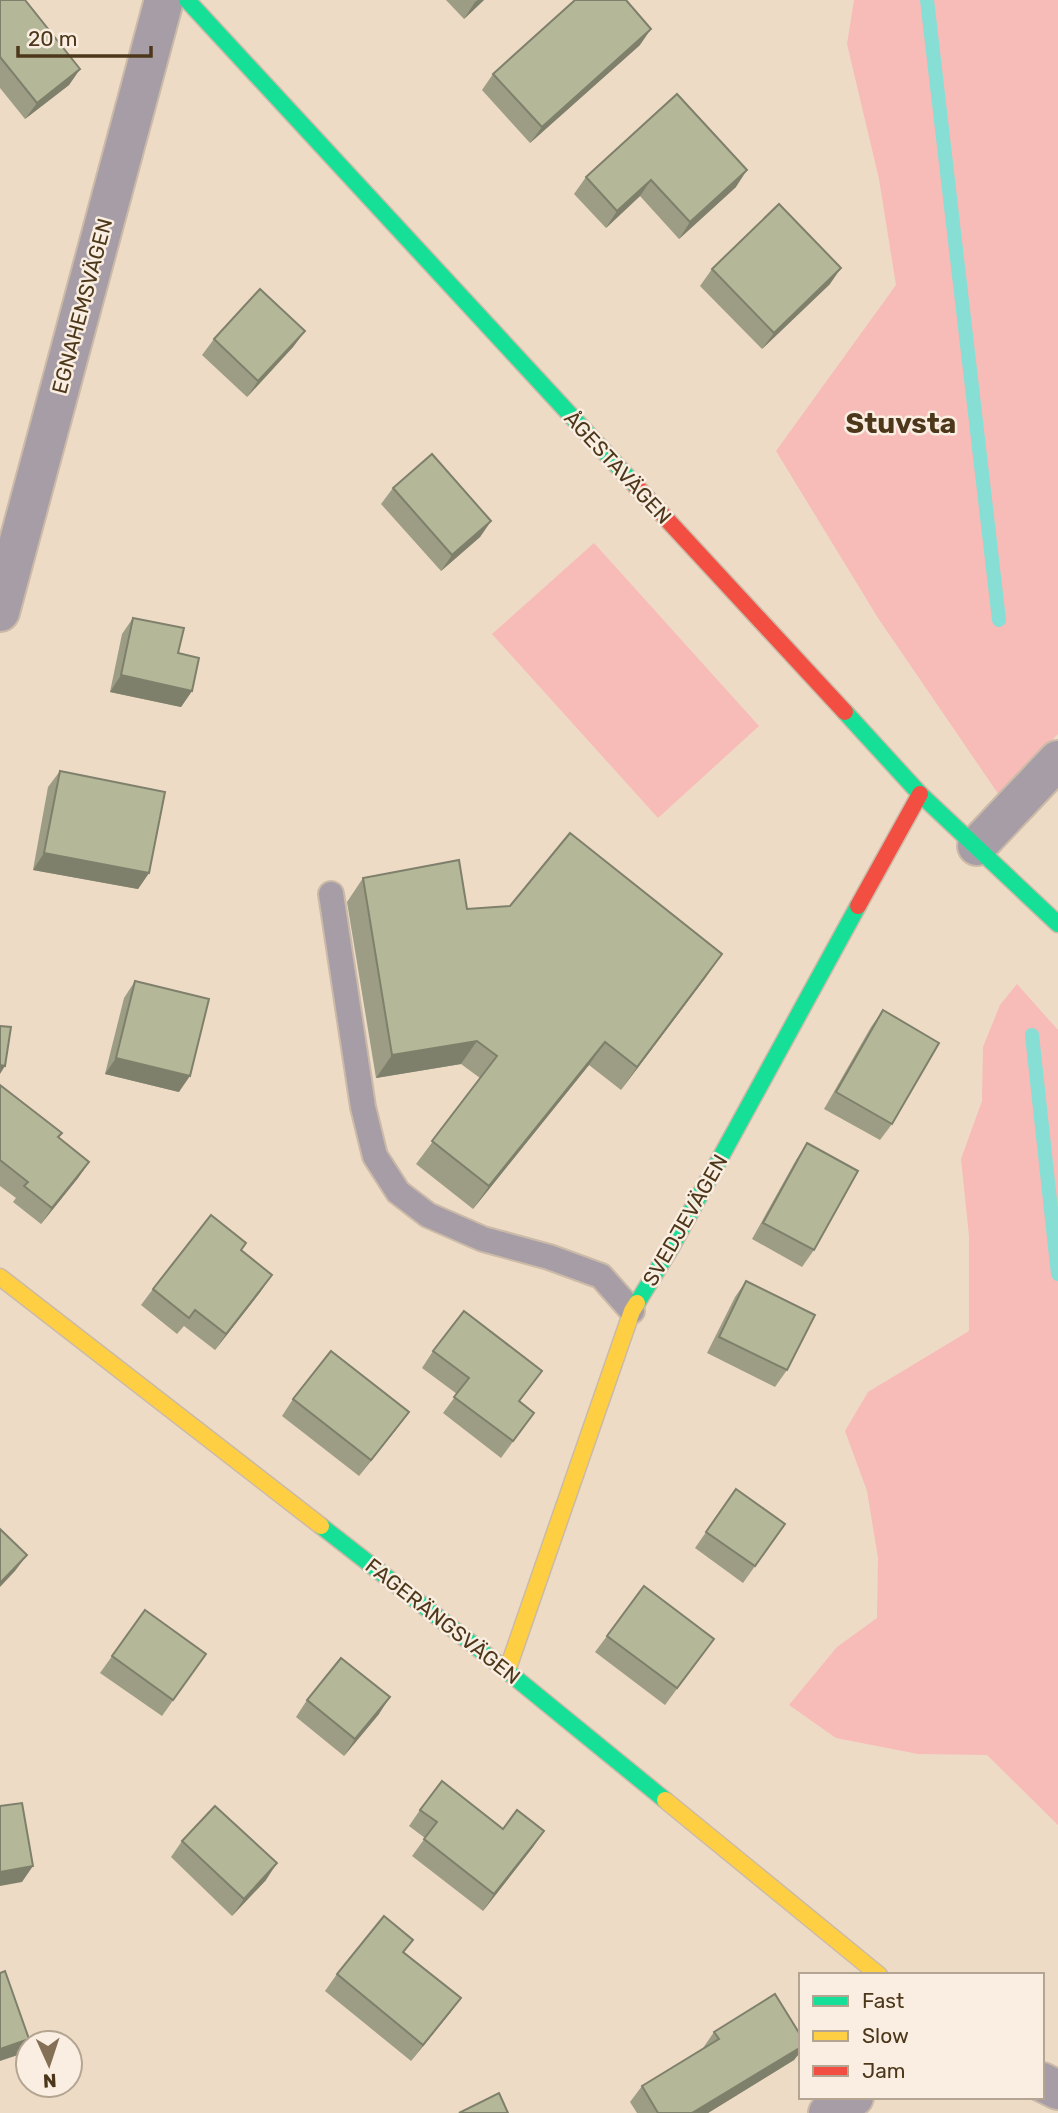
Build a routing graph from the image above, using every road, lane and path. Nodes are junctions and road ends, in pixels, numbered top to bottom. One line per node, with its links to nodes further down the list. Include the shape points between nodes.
1 (164, 0): 3 (street, EGNAHEMSVÄGEN)
2 (187, 0): 5 (street, ÅGESTAVÄGEN)
3 (0, 612)
4 (1058, 760): 6 (street)
5 (920, 794): 6 (street, ÅGESTAVÄGEN); 10 (street, SVEDJEVÄGEN)
6 (977, 846): 8 (street, ÅGESTAVÄGEN)
7 (331, 894): 10 (lane, via 363,1107 375,1156 398,1192 428,1215 483,1239 601,1276)
8 (1058, 924)
9 (0, 1276): 11 (street, FAGERÄNGSVÄGEN)
10 (632, 1311): 11 (street, SVEDJEVÄGEN)
11 (507, 1671): 12 (street, FAGERÄNGSVÄGEN)
12 (877, 1973)
13 (851, 2099): 14 (street)
14 (828, 2113)

